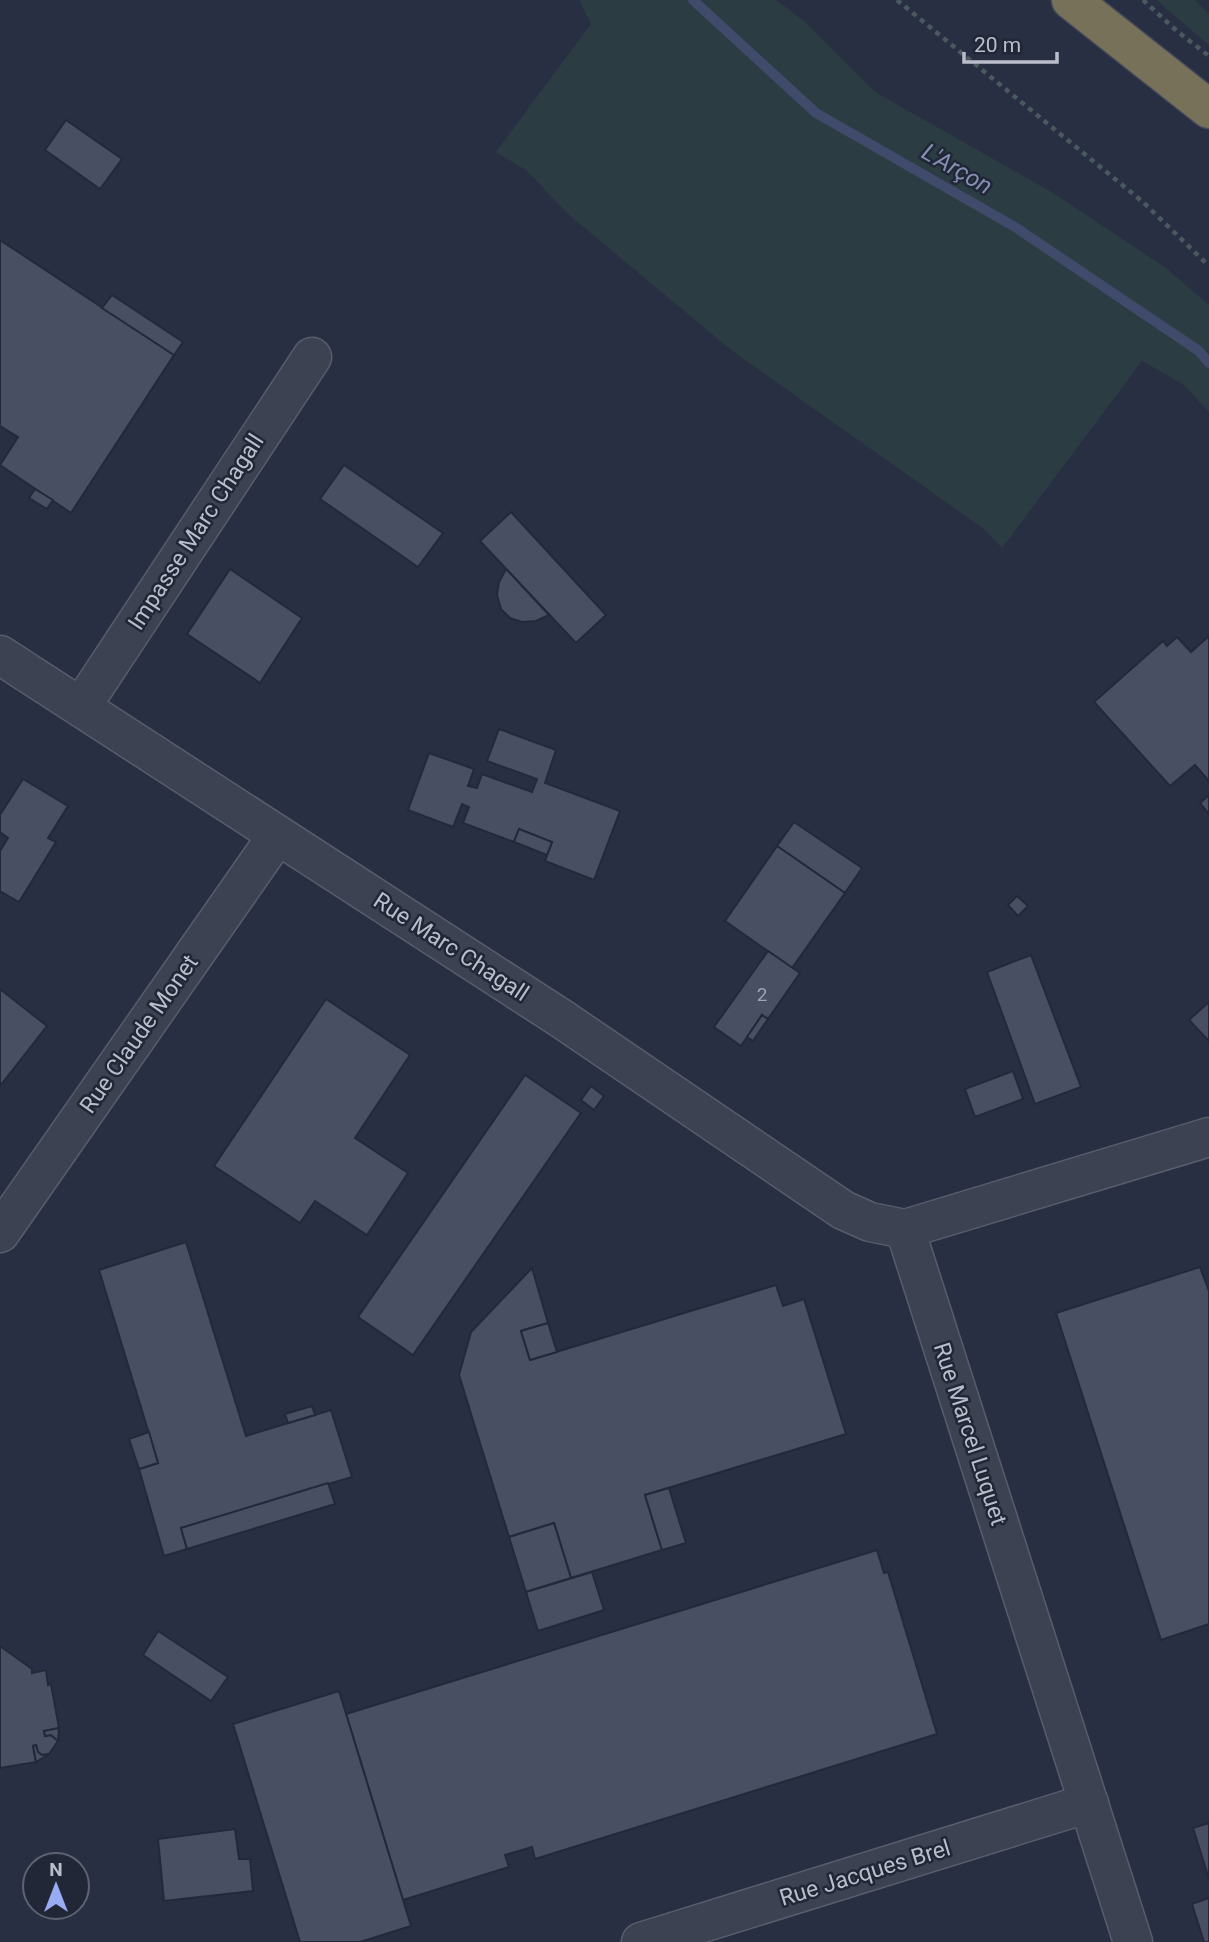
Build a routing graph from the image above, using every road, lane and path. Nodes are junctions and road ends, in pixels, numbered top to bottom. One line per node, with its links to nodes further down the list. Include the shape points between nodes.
1 (897, 0): 6 (path, via 1143,202)
2 (1071, 0): 5 (highway)
3 (1143, 0): 4 (path)
4 (1209, 56)
5 (1209, 109)
6 (1209, 266)
7 (312, 357): 9 (street, Impasse Marc Chagall)
8 (0, 655): 9 (street, Rue Marc Chagall)
9 (81, 707): 10 (street, Rue Marc Chagall)
10 (277, 836): 12 (street, Rue Marc Chagall, via 562,1019 843,1210 870,1222); 13 (street, Rue Claude Monet)
11 (1209, 1137): 12 (street)
12 (905, 1229): 14 (street, Rue Marcel Luquet)
13 (0, 1233)
14 (1088, 1803): 15 (street, Rue Jacques Brel); 16 (street, Rue Marcel Luquet)
15 (641, 1942)
16 (1133, 1942)

